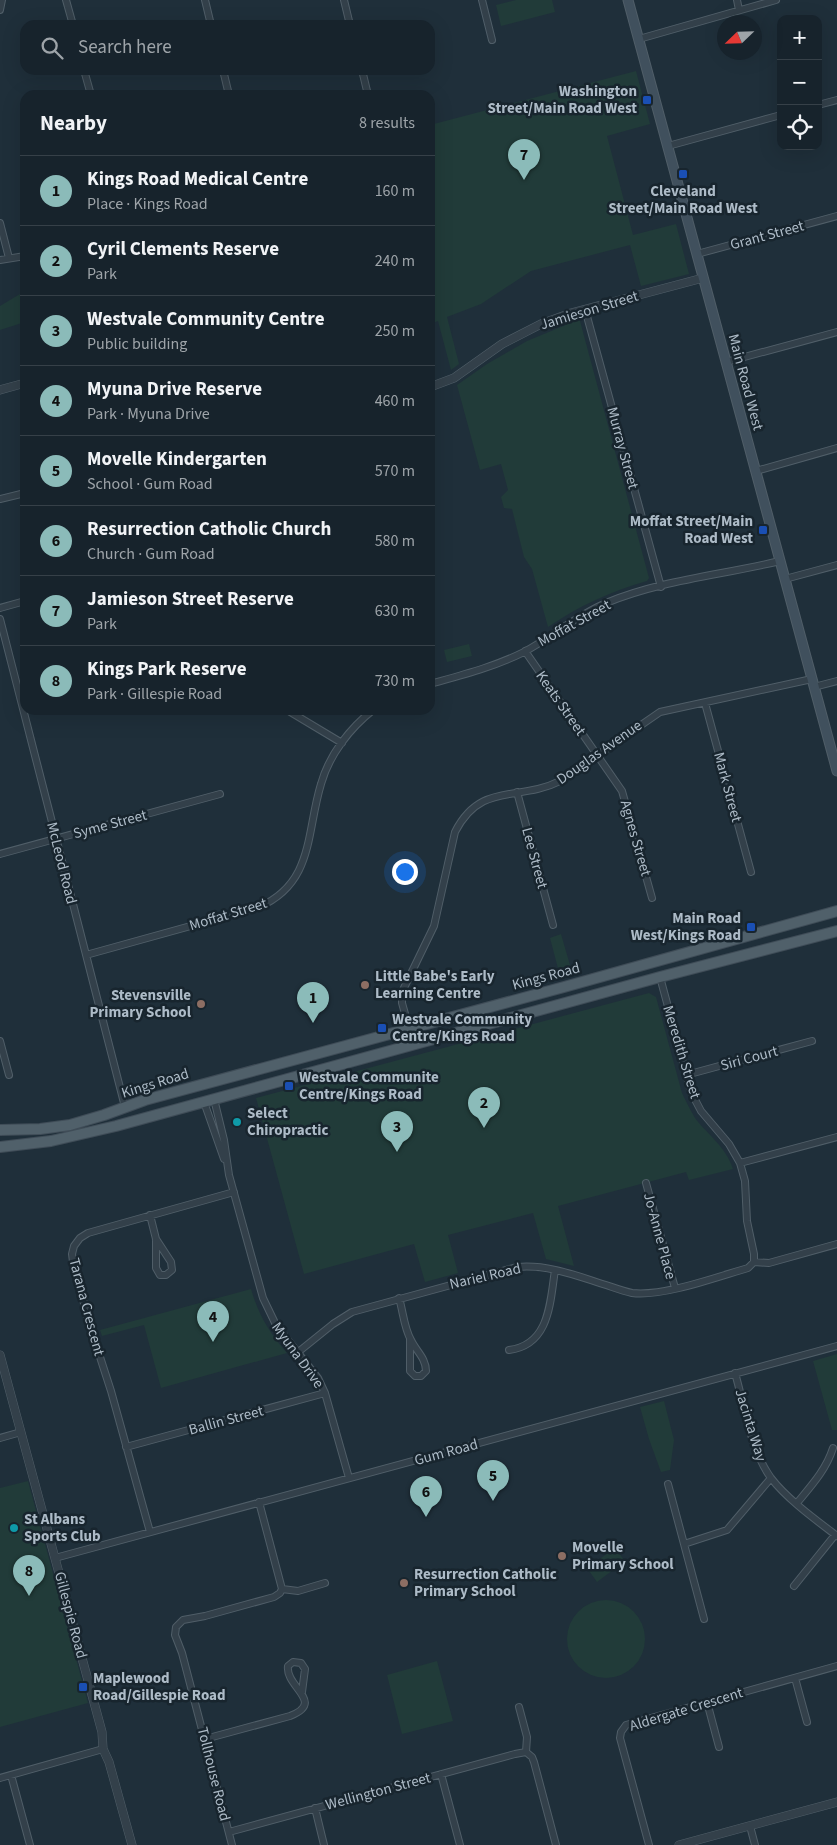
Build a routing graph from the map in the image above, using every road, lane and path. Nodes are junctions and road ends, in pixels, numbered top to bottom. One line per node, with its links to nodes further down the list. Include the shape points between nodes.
1 (2, 0): 9 (street)
2 (66, 0): 11 (street)
3 (205, 0): 12 (street)
4 (344, 0): 13 (street)
5 (482, 0): 15 (street)
6 (628, 0): 14 (main road, Main Road West)
7 (737, 0): 10 (street)
8 (776, 0): 10 (street)
9 (0, 10)
10 (739, 10): 14 (street)
11 (71, 20)
12 (210, 20)
13 (349, 20)
14 (639, 39): 25 (main road, Main Road West)
15 (492, 40)
16 (85, 75): 19 (street)
17 (224, 75): 20 (street)
18 (363, 75): 21 (street)
19 (89, 90)
20 (228, 90)
21 (367, 90)
22 (837, 100): 23 (street)
23 (822, 104)
24 (777, 116): 25 (street)
25 (668, 146): 28 (main road, Main Road West)
26 (837, 216): 28 (street, Grant Street)
27 (0, 223): 30 (street)
28 (697, 254): 32 (main road, Main Road West)
29 (20, 257): 30 (street)
30 (9, 258): 31 (street)
31 (0, 260)
32 (703, 278): 33 (street, Jamieson Street); 35 (main road, Main Road West)
33 (585, 309): 37 (street, Jamieson Street, via 528,330 454,378); 46 (street, Murray Street)
34 (837, 332): 35 (street)
35 (726, 362): 40 (main road, Main Road West)
36 (20, 384): 38 (street)
37 (435, 385)
38 (0, 390)
39 (837, 448): 40 (street)
40 (756, 471): 43 (main road, Main Road West)
41 (20, 493): 42 (street)
42 (0, 499)
43 (780, 561): 45 (main road, Main Road West); 46 (street, Moffat Street)
44 (837, 565): 45 (street)
45 (784, 579): 53 (main road, Main Road West)
46 (660, 586): 50 (street, Moffat Street, via 605,604)
47 (20, 602): 48 (street)
48 (0, 608)
49 (0, 620): 54 (street, McLeod Road)
50 (524, 651): 52 (street, Moffat Street, via 474,672); 60 (street, Keats Street)
51 (837, 681): 53 (street, Douglas Avenue)
52 (435, 683)
53 (813, 683): 55 (street, Douglas Avenue); 61 (main road, Main Road West)
54 (20, 692)
55 (705, 703): 60 (street, Douglas Avenue, via 660,712); 66 (street, Mark Street)
56 (26, 715): 64 (street, McLeod Road)
57 (296, 715): 59 (street)
58 (368, 715): 59 (street, Moffat Street)
59 (342, 743): 71 (street, Moffat Street, via 321,782 300,869 280,895 259,907)
60 (598, 755): 62 (street, Douglas Avenue, via 552,785); 67 (street, Agnes Street, via 625,797)
61 (837, 771)
62 (517, 792): 69 (street, Lee Street); 74 (street, Douglas Avenue, via 489,798 475,806 455,832 434,926 402,992)
63 (220, 794): 64 (street, Syme Street)
64 (56, 839): 65 (street, Syme Street); 71 (street, McLeod Road)
65 (0, 854)
66 (751, 872)
67 (652, 898)
68 (837, 911): 72 (main road, Kings Road)
69 (553, 925)
70 (837, 931): 73 (main road, Kings Road)
71 (86, 955): 82 (street, McLeod Road)
72 (655, 961): 73 (main road); 74 (main road, Kings Road)
73 (660, 977): 77 (main road, Kings Road); 79 (street, Meredith Street)
74 (409, 1028): 77 (main road); 80 (main road, Kings Road)
75 (812, 1040): 79 (street, Siri Court)
76 (0, 1041): 78 (street)
77 (413, 1044): 81 (main road, Kings Road)
78 (9, 1075)
79 (686, 1075): 86 (street, Meredith Street, via 701,1111 730,1144)
80 (203, 1085): 81 (main road); 82 (main road, Kings Road)
81 (209, 1101): 85 (main road, Kings Road, via 80,1135); 87 (street, Myuna Drive); 87 (street, Myuna Drive, via 224,1140)
82 (125, 1107): 83 (main road, Kings Road, via 70,1124)
83 (0, 1130)
84 (837, 1137): 86 (street)
85 (0, 1147)
86 (740, 1163): 93 (street, Meredith Street)
87 (229, 1175): 89 (street, Myuna Drive)
88 (646, 1183): 95 (street, Jo-Anne Place)
89 (234, 1192): 90 (street, Tarana Crescent); 100 (street, Myuna Drive, via 267,1309)
90 (150, 1215): 91 (street); 106 (street, Tarana Crescent, via 88,1233 77,1242 72,1254)
91 (156, 1239): 91 (street, via 156,1268 160,1274 166,1274 172,1270 171,1262)
92 (837, 1244): 93 (street, via 769,1263)
93 (754, 1262): 95 (street, Nariel Road, via 748,1268)
94 (555, 1270): 95 (street, Nariel Road, via 629,1292 647,1294); 96 (street, Nariel Road, via 540,1266 517,1267); 99 (street, via 542,1328 527,1345)
95 (675, 1288)
96 (399, 1298): 97 (street); 100 (street, Nariel Road, via 352,1312)
97 (410, 1339): 97 (street, via 424,1362 426,1371 421,1376 410,1372)
98 (837, 1346): 102 (street, Gum Road)
99 (509, 1350)
100 (297, 1353): 103 (street, Myuna Drive)
101 (0, 1356): 104 (street, Gillespie Road)
102 (735, 1373): 108 (street, Gum Road); 109 (street, Jacinta Way, via 755,1446)
103 (326, 1393): 106 (street, Ballin Street); 108 (street, Myuna Drive)
104 (21, 1432): 105 (street); 116 (street, Gillespie Road)
105 (0, 1438)
106 (126, 1447): 113 (street, Tarana Crescent)
107 (834, 1448): 112 (street, via 823,1470)
108 (349, 1478): 111 (street, Gum Road)
109 (771, 1478): 112 (street, Jacinta Way); 115 (street, via 727,1530)
110 (668, 1484): 115 (street)
111 (259, 1502): 113 (street, Gum Road); 119 (street)
112 (797, 1504): 114 (street, Jacinta Way)
113 (150, 1532): 116 (street, Gum Road)
114 (836, 1535): 118 (street)
115 (684, 1544): 120 (street)
116 (55, 1558): 129 (street, Gillespie Road, via 102,1732)
117 (325, 1583): 119 (street, via 298,1590)
118 (794, 1586)
119 (282, 1589): 127 (street, Tollhouse Road, via 274,1597 183,1620 176,1627 175,1635)
120 (704, 1619)
121 (837, 1666): 122 (street, Aldergate Crescent)
122 (794, 1678): 124 (street, Aldergate Crescent); 126 (street)
123 (302, 1692): 127 (street, via 305,1705 298,1713)
124 (707, 1702): 128 (street); 144 (street, Aldergate Crescent, via 631,1722 621,1732)
125 (519, 1707): 130 (street, via 527,1737)
126 (807, 1722)
127 (205, 1739): 137 (street, Tollhouse Road)
128 (719, 1747)
129 (103, 1749): 131 (street); 139 (street, Gillespie Road, via 110,1762)
130 (526, 1752): 132 (street, Wellington Street); 143 (street, via 534,1762)
131 (11, 1774): 133 (street); 138 (street)
132 (441, 1774): 135 (street, Wellington Street); 142 (street)
133 (0, 1778)
134 (837, 1802): 136 (street)
135 (315, 1808): 137 (street, Wellington Street); 141 (street)
136 (750, 1826): 145 (street); 146 (street)
137 (229, 1832): 140 (street, Tollhouse Road)
138 (30, 1845)
139 (132, 1845)
140 (232, 1845)
141 (324, 1845)
142 (460, 1845)
143 (556, 1845)
144 (649, 1845)
145 (679, 1845)
146 (755, 1845)

